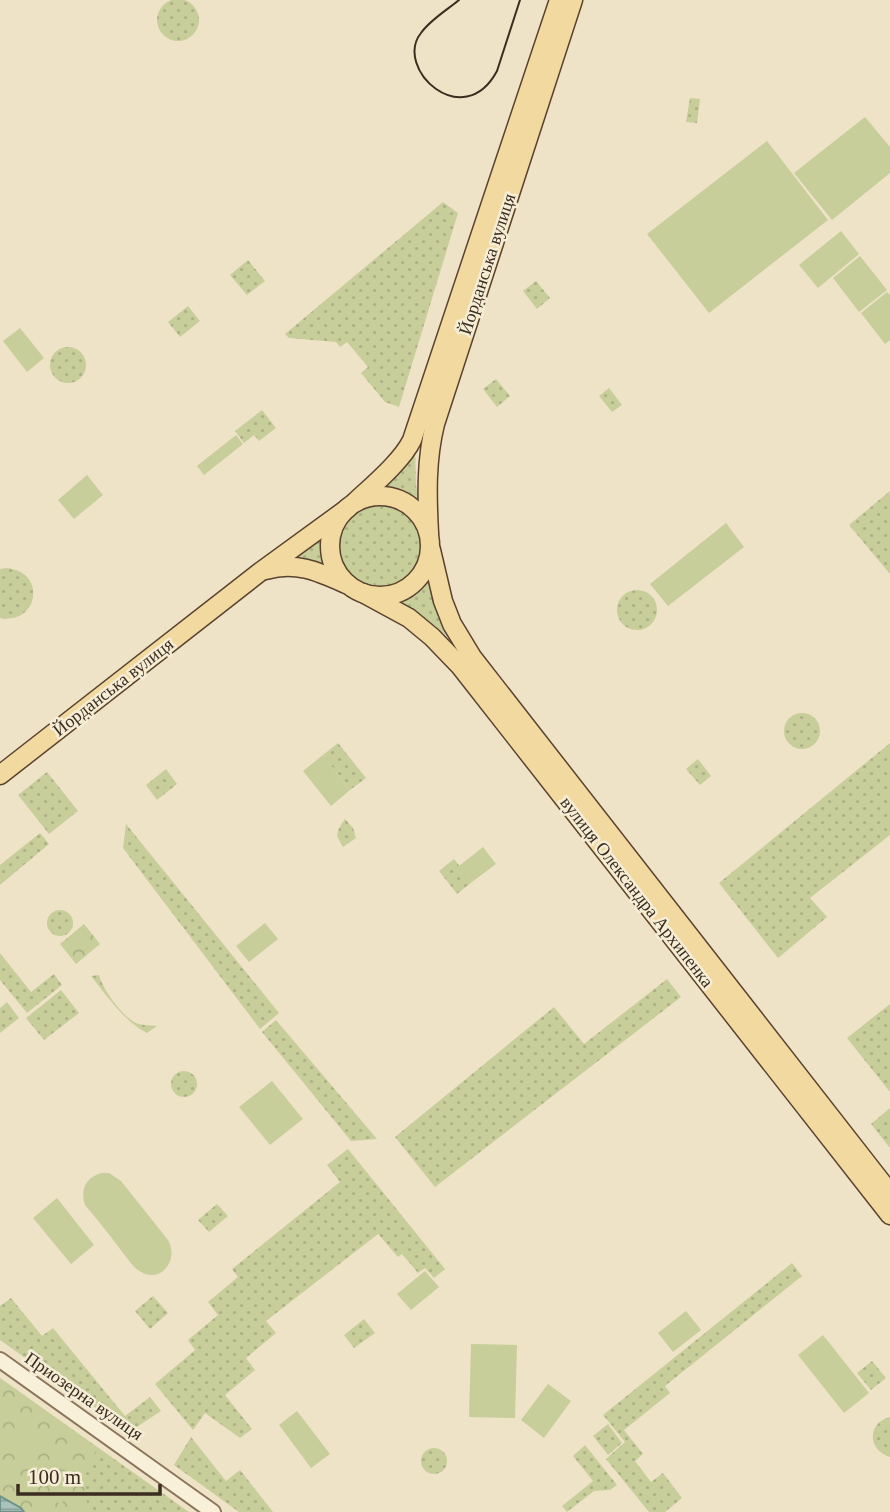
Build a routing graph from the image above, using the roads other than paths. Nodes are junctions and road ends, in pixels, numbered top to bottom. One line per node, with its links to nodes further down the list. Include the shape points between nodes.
1 (559, 0): 3 (main road, Йорданська вулиця, via 410,446)
2 (573, 0): 4 (main road, Йорданська вулиця, via 435,424 427,473)
3 (352, 505): 4 (main road, via 374,496 404,502 420,515); 5 (main road, Йорданська вулиця); 6 (main road, via 333,529 330,546 333,563)
4 (430, 541): 6 (main road, via 424,572 408,589 386,596); 8 (main road, вулиця Олександра Архипенка, via 443,601 472,657)
5 (260, 572): 6 (main road, Йорданська вулиця, via 280,566 303,567); 7 (main road, Йорданська вулиця)
6 (355, 589): 9 (main road, вулиця Олександра Архипенка, via 410,618 460,666)
7 (0, 775)
8 (890, 1192)
9 (890, 1215)
10 (0, 1360): 11 (street, Приозерна вулиця)
11 (213, 1512)

